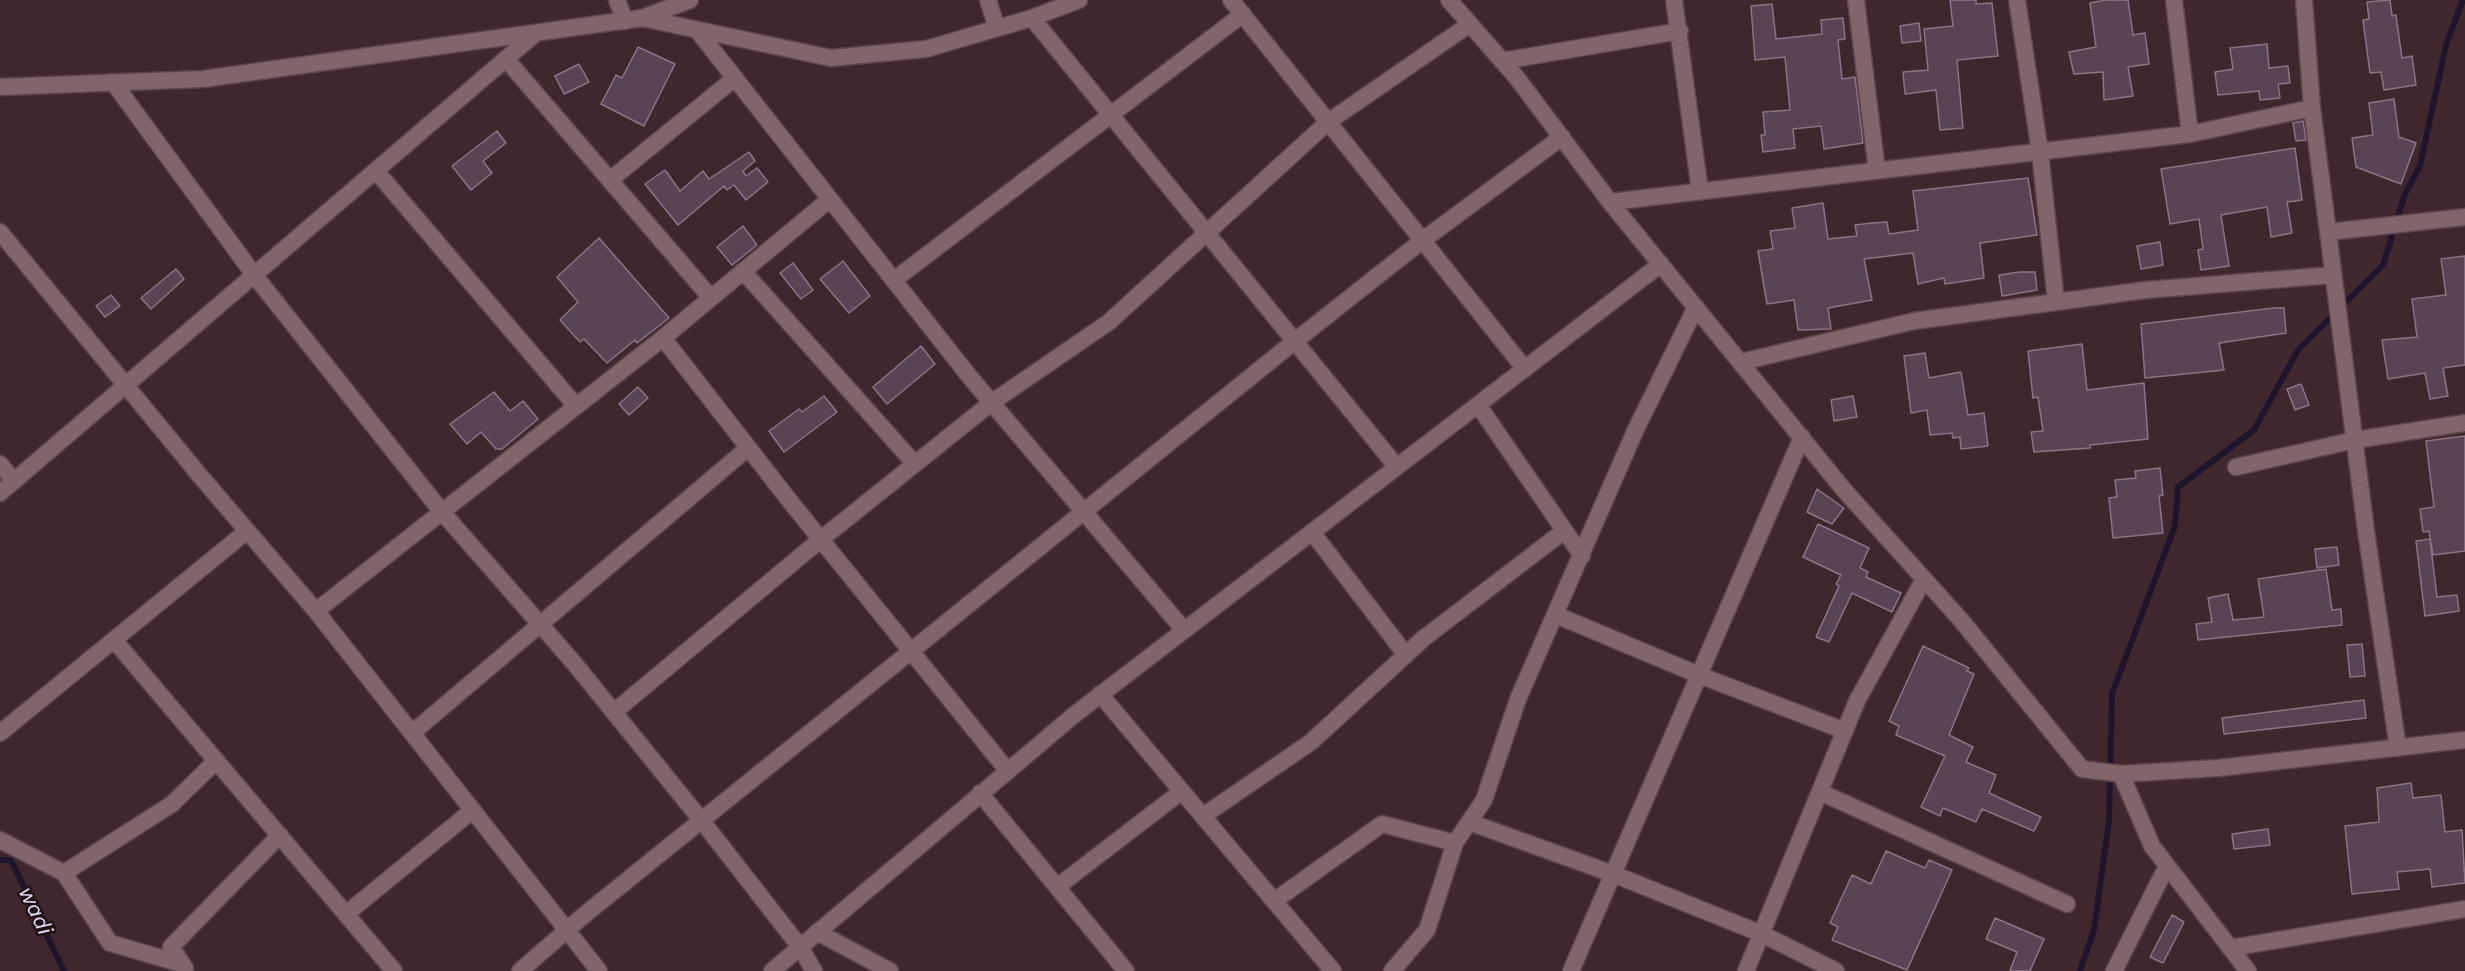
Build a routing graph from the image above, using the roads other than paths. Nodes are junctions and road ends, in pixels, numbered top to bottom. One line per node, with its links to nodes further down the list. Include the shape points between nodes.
1 (617, 0): 15 (street)
2 (690, 0): 13 (street)
3 (988, 0): 17 (street)
4 (1079, 0): 14 (street)
5 (1231, 0): 12 (street)
6 (1449, 0): 16 (street)
7 (1674, 0): 19 (street)
8 (1856, 0): 33 (street)
9 (2017, 0): 31 (street)
10 (2174, 0): 29 (street)
11 (2304, 0): 26 (street)
12 (1243, 14): 27 (street); 28 (street)
13 (642, 18): 15 (street); 18 (street)
14 (1032, 18): 17 (street); 27 (street)
15 (625, 21): 20 (street)
16 (1470, 24): 22 (street); 28 (street)
17 (997, 28): 18 (street, via 926,48 831,58)
18 (697, 30): 23 (street)
19 (1680, 32): 22 (street); 35 (street)
20 (536, 33): 21 (street); 24 (street, via 203,79)
21 (506, 59): 32 (street); 34 (street)
22 (1502, 61): 30 (street)
23 (735, 78): 34 (street); 36 (street)
24 (113, 82): 25 (street); 46 (street)
25 (0, 87)
26 (2313, 108): 29 (street); 41 (street)
27 (1110, 114): 39 (street); 47 (street)
28 (1328, 122): 39 (street); 42 (street)
29 (2190, 134): 31 (street)
30 (1562, 137): 37 (street); 42 (street)
31 (2040, 152): 33 (street); 49 (street)
32 (376, 171): 46 (street); 58 (street)
33 (1877, 171): 35 (street)
34 (610, 180): 48 (street)
35 (1700, 191): 37 (street)
36 (830, 199): 44 (street); 47 (street)
37 (1610, 202): 43 (street)
38 (2465, 217): 41 (street)
39 (1206, 231): 52 (street); 56 (street, via 1109,322)
40 (0, 232): 55 (street)
41 (2328, 232): 45 (street)
42 (1423, 240): 52 (street); 54 (street)
43 (1661, 264): 50 (street); 54 (street)
44 (743, 271): 48 (street); 64 (street)
45 (2333, 274): 49 (street); 61 (street)
46 (255, 276): 55 (street); 70 (street)
47 (894, 280): 56 (street)
48 (711, 298): 51 (street)
49 (2056, 302): 53 (street, via 1914,321)
50 (1696, 307): 53 (street); 75 (street, via 1636,429)
51 (663, 338): 58 (street); 62 (street)
52 (1295, 341): 65 (street); 69 (street)
53 (1742, 362): 60 (street)
54 (1525, 369): 57 (street)
55 (126, 386): 67 (street); 71 (street)
56 (992, 403): 64 (street); 69 (street)
57 (1478, 405): 65 (street); 72 (street)
58 (576, 406): 70 (street)
59 (2465, 423): 61 (street)
60 (1802, 437): 76 (street); 84 (street)
61 (2355, 441): 66 (street); 91 (street)
62 (748, 448): 74 (street); 79 (street)
63 (0, 464): 67 (street)
64 (915, 464): 74 (street)
65 (1397, 466): 73 (street)
66 (2236, 466)
67 (14, 481): 68 (street)
68 (0, 493)
69 (1083, 511): 80 (street); 82 (street)
70 (442, 512): 77 (street); 79 (street)
71 (247, 531): 77 (street); 81 (street)
72 (1564, 531): 75 (street); 83 (street)
73 (1312, 532): 80 (street); 83 (street)
74 (820, 540): 82 (street); 86 (street)
75 (1582, 556): 78 (street)
76 (1924, 579): 88 (street, via 1857,701); 94 (street, via 2082,768)
77 (316, 612): 89 (street)
78 (1556, 615): 84 (street); 101 (street, via 1518,699 1484,800)
79 (539, 624): 86 (street); 89 (street)
80 (1184, 630): 85 (street)
81 (114, 640): 87 (street); 92 (street)
82 (910, 652): 93 (street); 100 (street)
83 (1406, 655): 99 (street, via 1311,742)
84 (1699, 675): 88 (street); 107 (street)
85 (1100, 694): 93 (street); 95 (street)
86 (614, 712): 100 (street)
87 (1, 730)
88 (1845, 731): 96 (street)
89 (412, 733): 98 (street)
90 (2465, 740): 91 (street)
91 (2398, 748): 94 (street, via 2218,768)
92 (216, 761): 102 (street); 106 (street, via 172,804)
93 (1007, 770): 97 (street)
94 (2121, 774): 105 (street, via 2152,846)
95 (1182, 791): 99 (street); 108 (street)
96 (1820, 792): 110 (street); 115 (street)
97 (980, 793): 108 (street); 114 (street)
98 (473, 810): 112 (street); 113 (street)
99 (1203, 816): 109 (street)
100 (702, 821): 113 (street); 116 (street)
101 (1469, 822): 104 (street); 107 (street)
102 (279, 835): 112 (street); 118 (street, via 171,947)
103 (0, 840): 106 (street)
104 (1455, 843): 109 (street, via 1382,824); 127 (street, via 1427,930)
105 (2167, 866): 117 (street); 131 (street)
106 (64, 873): 118 (street, via 110,943)
107 (1613, 874): 115 (street); 128 (street)
108 (1057, 887): 125 (street)
109 (1274, 901): 126 (street)
110 (2067, 904)
111 (2465, 909): 117 (street)
112 (346, 914): 119 (street)
113 (568, 929): 120 (street); 121 (street)
114 (818, 932): 116 (street); 124 (street)
115 (1762, 934): 129 (street); 130 (street)
116 (800, 947): 122 (street); 123 (street)
117 (2230, 948): 132 (street)
118 (185, 967)
119 (394, 971)
120 (520, 971)
121 (599, 971)
122 (772, 971)
123 (814, 971)
124 (890, 971)
125 (1126, 971)
126 (1333, 971)
127 (1392, 971)
128 (1571, 971)
129 (1746, 971)
130 (1836, 971)
131 (2114, 971)
132 (2248, 971)

